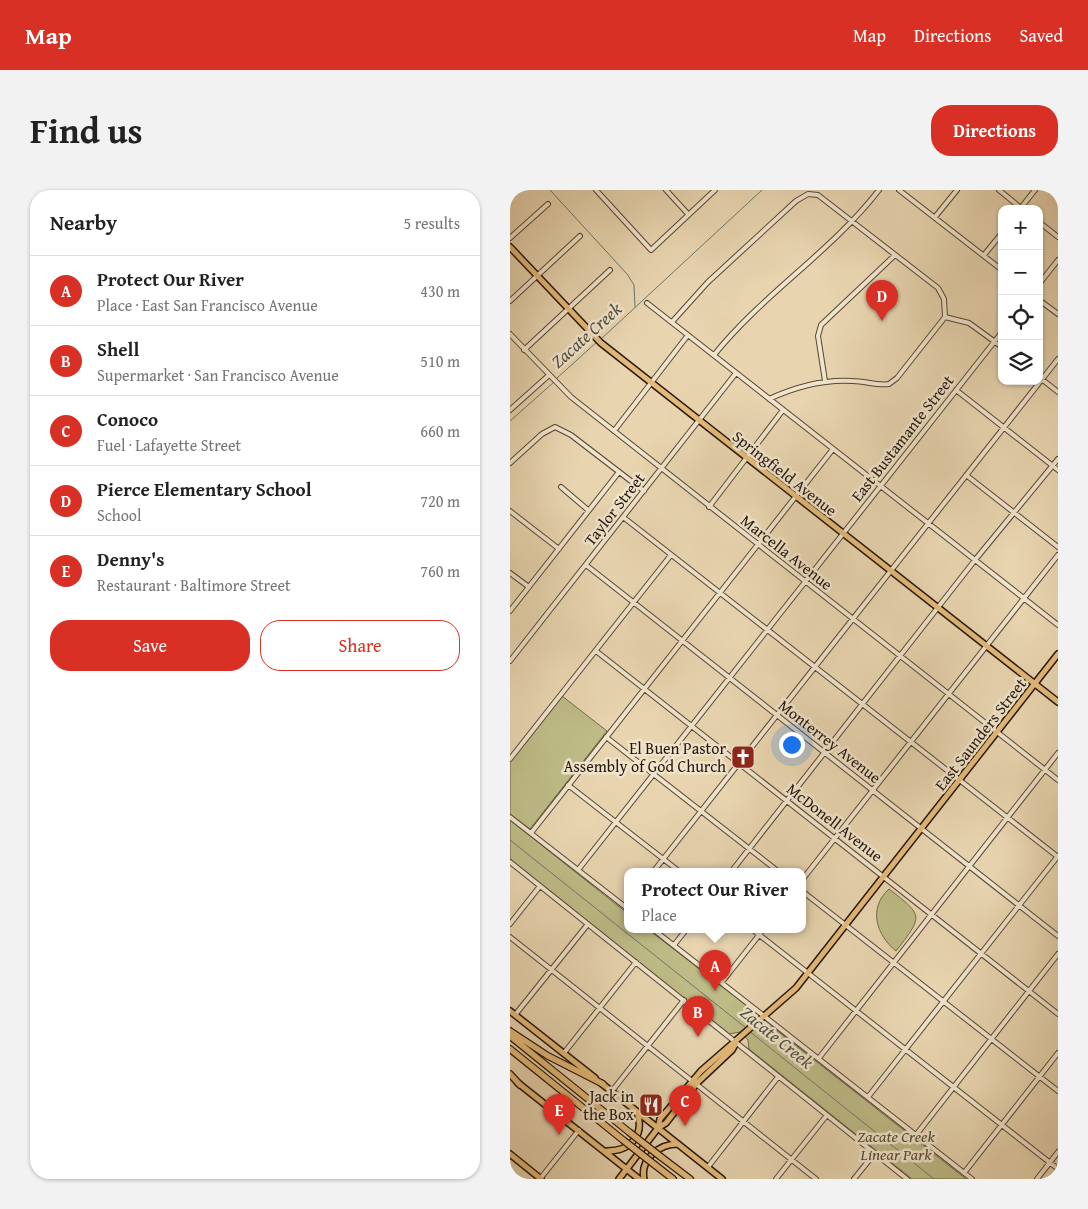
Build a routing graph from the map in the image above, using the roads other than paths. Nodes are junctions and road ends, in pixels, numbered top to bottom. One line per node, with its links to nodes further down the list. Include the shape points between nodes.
1 (596, 190): 12 (street, via 651,250)
2 (666, 190): 12 (street)
3 (715, 190): 12 (street)
4 (879, 190): 14 (street)
5 (899, 190): 13 (street)
6 (957, 190): 13 (street)
7 (998, 190): 10 (street)
8 (1035, 190): 11 (street)
9 (548, 204): 19 (street)
10 (1017, 205)
11 (1023, 205)
12 (688, 214)
13 (935, 217): 22 (street)
14 (853, 222): 21 (street); 34 (street, via 818,195 808,194 796,201 703,287); 41 (street, via 751,314)
15 (1043, 225): 18 (street)
16 (580, 236): 26 (street)
17 (998, 237): 22 (street)
18 (1058, 237)
19 (510, 238)
20 (510, 247): 26 (main road, Springfield Avenue)
21 (895, 255): 33 (street, via 941,292); 47 (street, via 821,325 818,336)
22 (984, 255): 24 (street)
23 (1058, 260): 27 (street)
24 (998, 267)
25 (610, 270): 31 (street)
26 (537, 276): 28 (street); 31 (main road, Springfield Avenue)
27 (1043, 279)
28 (510, 301)
29 (647, 303): 34 (street)
30 (1043, 303): 32 (street)
31 (568, 310): 40 (street); 48 (main road, Springfield Avenue, via 594,338)
32 (1058, 314)
33 (945, 317): 38 (street, via 969,323); 47 (street, via 889,384)
34 (672, 322): 36 (street)
35 (510, 334): 40 (street, Marcella Avenue)
36 (688, 335): 41 (street); 48 (street)
37 (998, 337): 38 (street, East Bustamante Street)
38 (994, 342): 39 (street); 50 (street, East Bustamante Street)
39 (998, 344)
40 (524, 350): 45 (street, Marcella Avenue)
41 (714, 355): 43 (street)
42 (1058, 359): 44 (street)
43 (736, 373): 52 (street); 55 (street, Taylor Street)
44 (1043, 376)
45 (549, 377): 53 (street); 57 (street, Marcella Avenue)
46 (1043, 380): 51 (street)
47 (824, 381): 52 (street, via 790,389)
48 (650, 383): 55 (main road, Springfield Avenue); 57 (street)
49 (1036, 385): 56 (street)
50 (956, 390): 56 (street); 67 (street, East Bustamante Street)
51 (1058, 392)
52 (769, 399): 54 (street)
53 (510, 410)
54 (784, 410): 58 (street); 60 (street)
55 (699, 421): 60 (main road, Springfield Avenue); 63 (street, Taylor Street)
56 (1004, 428): 62 (street); 66 (street)
57 (614, 431): 63 (street, Marcella Avenue)
58 (833, 449): 67 (street); 70 (street)
59 (1058, 458): 62 (street)
60 (747, 459): 70 (main road, Springfield Avenue); 71 (street)
61 (510, 463): 65 (street, via 542,434 555,427 571,435)
62 (1053, 465): 64 (street); 74 (street)
63 (661, 469): 69 (street, Taylor Street); 71 (street, Marcella Avenue)
64 (1058, 470)
65 (619, 472): 69 (street); 72 (street)
66 (966, 475): 74 (street); 76 (street)
67 (881, 486): 76 (street); 77 (street, East Bustamante Street)
68 (561, 487): 72 (street)
69 (644, 491): 75 (street, Taylor Street)
70 (795, 497): 77 (main road, Springfield Avenue); 78 (street)
71 (709, 507): 78 (street, Marcella Avenue)
72 (588, 510): 80 (street)
73 (510, 511): 80 (street)
74 (1013, 512): 79 (street); 83 (street)
75 (623, 517): 81 (street); 84 (street, Taylor Street)
76 (927, 522): 83 (street); 85 (street)
77 (843, 534): 85 (main road, Springfield Avenue); 87 (street, East Bustamante Street)
78 (757, 545): 87 (street, Marcella Avenue); 89 (street)
79 (1058, 547)
80 (559, 549): 88 (street)
81 (672, 555): 89 (street); 91 (street)
82 (1058, 555): 90 (street)
83 (975, 560): 90 (street); 92 (street)
84 (586, 565): 91 (street, Monterrey Avenue); 102 (street, Taylor Street)
85 (890, 571): 92 (main road, Springfield Avenue); 94 (street)
86 (510, 572): 88 (street)
87 (805, 582): 94 (street, Marcella Avenue); 96 (street, East Bustamante Street)
88 (529, 587): 93 (street)
89 (720, 592): 96 (street); 97 (street)
90 (1024, 598): 95 (street); 98 (street)
91 (634, 603): 97 (street, Monterrey Avenue); 99 (street)
92 (937, 608): 98 (main road, Springfield Avenue); 101 (street)
93 (510, 611)
94 (852, 619): 101 (street, Marcella Avenue); 103 (street)
95 (1058, 625)
96 (767, 630): 103 (street); 104 (street, East Bustamante Street)
97 (682, 640): 104 (street, Monterrey Avenue); 106 (street)
98 (986, 646): 105 (main road, Springfield Avenue); 107 (street)
99 (596, 651): 106 (street, McDonell Avenue); 117 (street)
100 (1058, 654): 105 (main road, East Saunders Street)
101 (900, 656): 107 (street, Marcella Avenue); 109 (street)
102 (510, 661)
103 (814, 667): 109 (street); 110 (street)
104 (729, 678): 110 (street, Monterrey Avenue); 111 (street, East Bustamante Street)
105 (1035, 684): 108 (main road, Springfield Avenue); 112 (main road, East Saunders Street)
106 (644, 689): 111 (street, McDonell Avenue); 113 (street)
107 (948, 694): 112 (street, Marcella Avenue); 114 (street)
108 (1058, 702)
109 (862, 704): 114 (street); 116 (street)
110 (777, 715): 116 (street, Monterrey Avenue); 118 (street)
111 (692, 726): 118 (street, McDonell Avenue); 120 (street, East Bustamante Street)
112 (997, 732): 119 (street, Marcella Avenue); 121 (main road, East Saunders Street)
113 (606, 737): 120 (street); 123 (street)
114 (910, 742): 121 (street); 124 (street)
115 (1058, 752): 119 (street)
116 (825, 753): 124 (street, Monterrey Avenue); 125 (street)
117 (510, 759)
118 (739, 763): 125 (street, McDonell Avenue); 126 (street)
119 (1045, 770): 122 (street, Marcella Avenue); 128 (street)
120 (654, 774): 126 (street); 129 (street, East Bustamante Street)
121 (960, 779): 128 (street); 130 (main road, East Saunders Street)
122 (1058, 780)
123 (568, 785): 129 (street); 131 (street)
124 (872, 790): 130 (street, Monterrey Avenue); 132 (street)
125 (787, 801): 132 (street, McDonell Avenue); 133 (street)
126 (701, 811): 133 (street); 135 (street)
127 (510, 817): 131 (street)
128 (1008, 817): 134 (street); 137 (street)
129 (616, 822): 135 (street); 142 (street, East Bustamante Street)
130 (921, 828): 137 (street, Monterrey Avenue); 144 (main road, East Saunders Street)
131 (531, 833): 142 (street)
132 (835, 838): 143 (street); 144 (street, McDonell Avenue)
133 (749, 849): 140 (street); 141 (street)
134 (1058, 856): 148 (street)
135 (664, 859): 138 (street); 139 (street)
136 (510, 862): 145 (street)
137 (969, 866): 148 (street, Monterrey Avenue); 149 (street)
138 (656, 868)
139 (675, 868)
140 (734, 868)
141 (774, 868)
142 (578, 870): 147 (street)
143 (806, 875)
144 (884, 876): 149 (street, McDonell Avenue); 152 (main road, East Saunders Street)
145 (540, 886): 150 (street); 151 (street)
146 (806, 893): 152 (street)
147 (624, 905)
148 (1018, 905): 156 (street, Monterrey Avenue); 159 (street)
149 (932, 914): 159 (street, McDonell Avenue); 162 (street)
150 (510, 924)
151 (588, 924): 161 (street); 163 (street)
152 (846, 924): 162 (street); 164 (main road, East Saunders Street)
153 (658, 933): 158 (street)
154 (684, 933): 158 (street)
155 (759, 934): 164 (street); 165 (street)
156 (1058, 936)
157 (510, 937): 163 (street)
158 (674, 945): 165 (street)
159 (981, 953): 166 (street, McDonell Avenue); 168 (street)
160 (1058, 954): 166 (street)
161 (636, 962): 167 (street); 169 (street)
162 (894, 962): 168 (street); 170 (street)
163 (552, 970): 169 (street); 173 (street)
164 (808, 972): 170 (street); 174 (main road, East Saunders Street)
165 (722, 982): 174 (street)
166 (1029, 991): 172 (street, McDonell Avenue); 177 (street)
167 (684, 1000): 178 (street); 179 (street)
168 (943, 1001): 177 (street); 181 (street)
169 (600, 1008): 179 (street); 182 (street)
170 (857, 1010): 181 (street); 184 (street)
171 (510, 1011): 173 (main road)
172 (1058, 1014)
173 (516, 1015): 182 (main road)
174 (766, 1016): 178 (main road, East Saunders Street); 184 (street)
175 (510, 1031): 189 (highway, via 548,1056)
176 (510, 1036): 218 (highway, bridge)
177 (991, 1039): 187 (street); 191 (street)
178 (736, 1043): 186 (street); 188 (main road, East Saunders Street)
179 (647, 1046): 188 (street); 192 (street)
180 (510, 1049): 217 (highway, bridge)
181 (905, 1049): 191 (street); 194 (street)
182 (564, 1053): 189 (main road)
183 (1058, 1053): 187 (street)
184 (819, 1058): 194 (street)
185 (510, 1075): 190 (highway)
186 (778, 1077): 196 (street); 197 (street)
187 (1039, 1077): 193 (street); 198 (street)
188 (694, 1083): 197 (street); 199 (main road, East Saunders Street, via 666,1123)
189 (603, 1084): 192 (main road)
190 (520, 1085): 200 (main road)
191 (954, 1087): 198 (street); 201 (street)
192 (612, 1091): 195 (main road)
193 (1058, 1091)
194 (868, 1097): 201 (street)
195 (637, 1112): 199 (main road); 203 (main road, via 640,1128 631,1144 620,1150)
196 (827, 1115): 205 (street); 207 (street)
197 (743, 1122): 207 (street); 209 (street)
198 (1002, 1125): 208 (street); 212 (street)
199 (658, 1128): 202 (main road); 210 (main road, East Saunders Street)
200 (579, 1130): 203 (main road); 213 (street)
201 (916, 1135): 212 (street)
202 (678, 1144): 209 (main road); 216 (main road, via 666,1144 655,1150 644,1167)
203 (607, 1151): 210 (main road)
204 (1058, 1152): 208 (street)
205 (875, 1153): 222 (street); 223 (street)
206 (510, 1154): 213 (main road)
207 (792, 1159): 220 (street); 221 (street)
208 (1050, 1162): 211 (street); 225 (street)
209 (708, 1167): 219 (main road)
210 (627, 1169): 214 (main road, East Saunders Street); 215 (main road)
211 (1058, 1169)
212 (964, 1173): 224 (street)
213 (540, 1179)
214 (619, 1179)
215 (640, 1179)
216 (644, 1179)
217 (673, 1179)
218 (690, 1179)
219 (722, 1179)
220 (776, 1179)
221 (816, 1179)
222 (854, 1179)
223 (907, 1179)
224 (972, 1179)
225 (1037, 1179)

